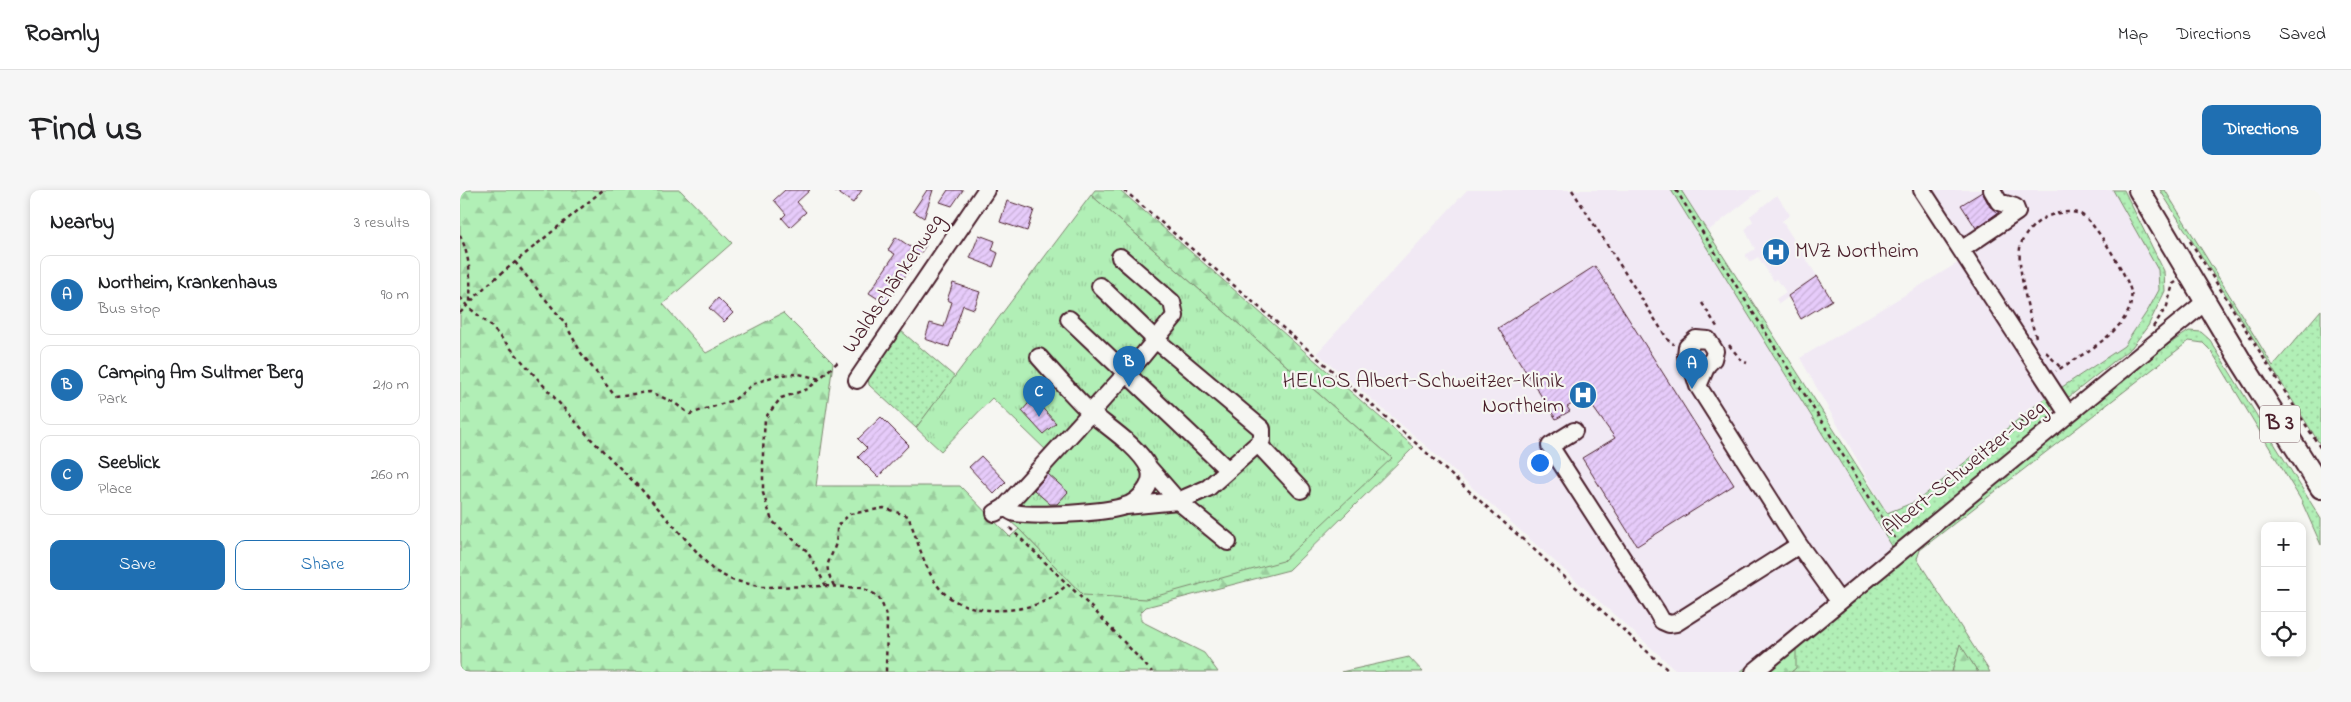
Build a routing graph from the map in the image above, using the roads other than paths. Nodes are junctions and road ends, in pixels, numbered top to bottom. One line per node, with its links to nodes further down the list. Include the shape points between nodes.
1 (986, 190): 14 (street, Waldschänkenweg)
2 (1922, 190): 5 (street)
3 (1992, 190): 5 (street, via 1999,202 2015,207 2017,212)
4 (2139, 190): 8 (main road, B 3, via 2196,269)
5 (1961, 250): 16 (street)
6 (1120, 257): 10 (street, via 1172,302 1175,316)
7 (1100, 286): 10 (street)
8 (2205, 302): 16 (street, Albert-Schweitzer-Weg); 21 (main road, B 3)
9 (1069, 319): 13 (street)
10 (1156, 340): 13 (street); 18 (street, via 1262,429 1262,440)
11 (1039, 357): 15 (street)
12 (1695, 358): 26 (street, via 1698,386)
13 (1127, 373): 15 (street); 20 (street)
14 (857, 380)
15 (1090, 412): 19 (street, via 1133,448); 24 (street, via 1000,510 1013,513 1087,512)
16 (2068, 414): 27 (street, Albert-Schweitzer-Weg)
17 (1574, 431): 26 (street, via 1550,446 1662,621 1676,623)
18 (1258, 444): 20 (street); 22 (street)
19 (1150, 469): 23 (street); 24 (street, via 1150,481 1144,494)
20 (1228, 470): 23 (street, via 1208,488)
21 (2321, 489)
22 (1301, 490)
23 (1178, 501): 24 (street); 25 (street)
24 (1126, 506)
25 (1228, 542)
26 (1799, 545): 27 (street)
27 (1839, 601): 28 (street, Albert-Schweitzer-Weg)
28 (1754, 672)

